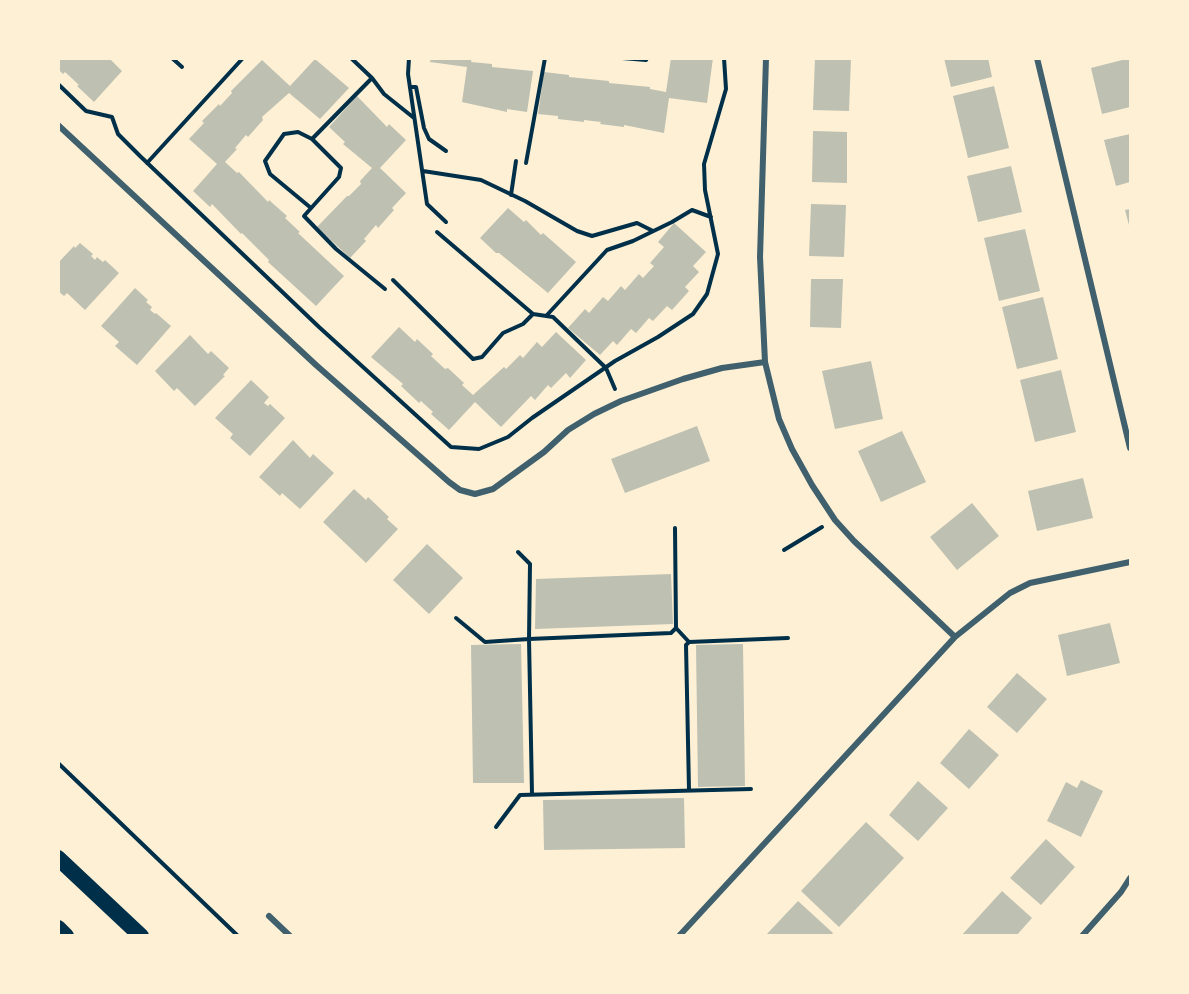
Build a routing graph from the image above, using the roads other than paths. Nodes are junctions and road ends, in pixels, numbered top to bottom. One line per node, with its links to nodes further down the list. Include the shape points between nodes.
1 (766, 58): 4 (street, via 759,257)
2 (1037, 58): 5 (street)
3 (58, 125): 4 (street, via 316,365 460,490 475,494 493,489 568,430 621,401 683,378)
4 (765, 362): 7 (street, via 779,419 792,449 835,520)
5 (1131, 448)
6 (1131, 562): 7 (street, via 1030,583 1010,593)
7 (956, 637): 15 (street)
8 (58, 858): 13 (highway)
9 (1131, 878): 16 (street)
10 (269, 916): 14 (street)
11 (58, 928): 12 (highway)
12 (66, 936)
13 (141, 936)
14 (290, 936)
15 (679, 936)
16 (1082, 936)

